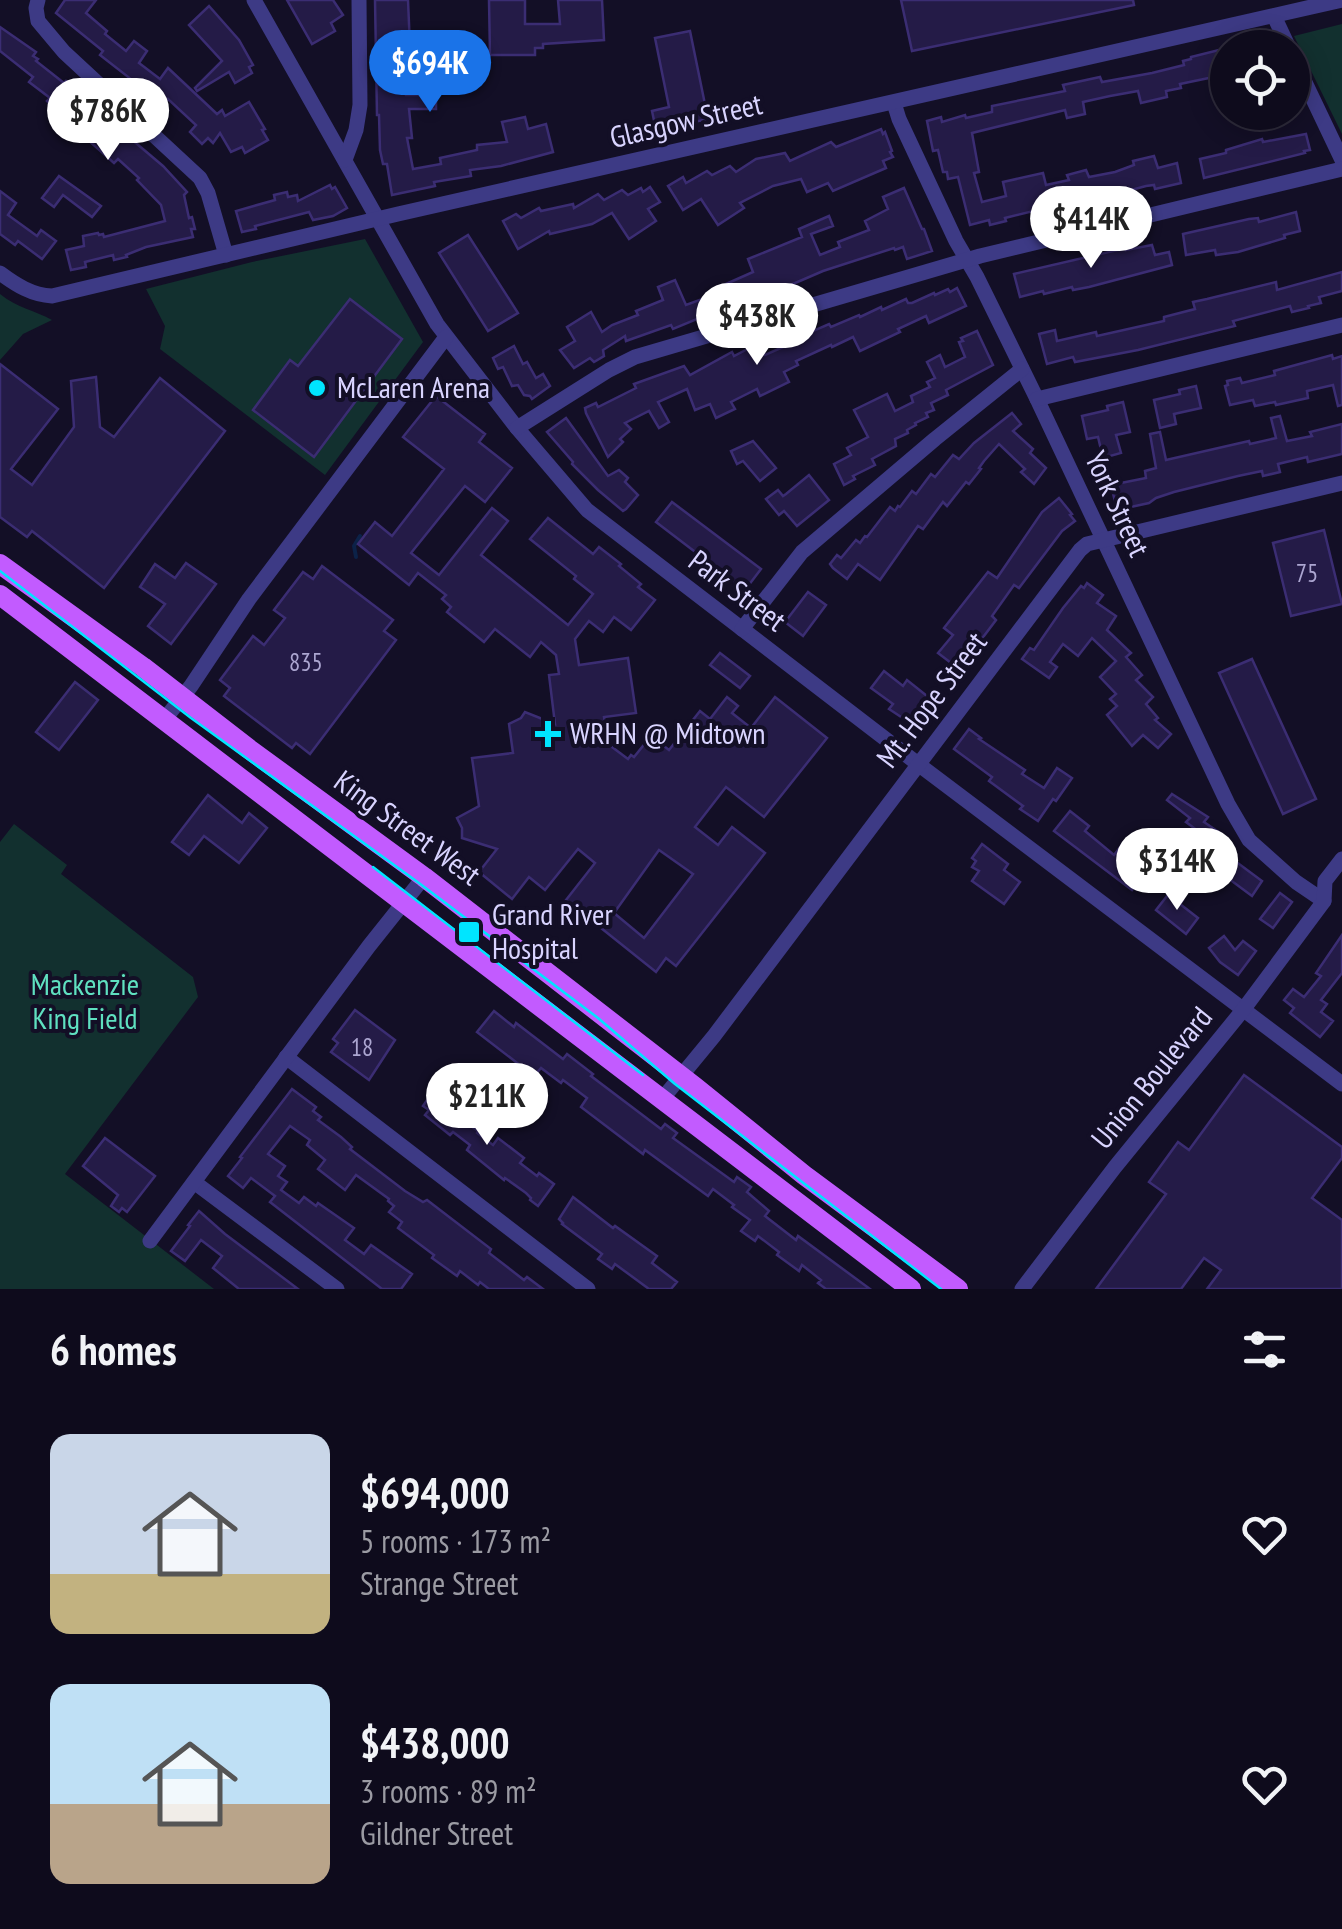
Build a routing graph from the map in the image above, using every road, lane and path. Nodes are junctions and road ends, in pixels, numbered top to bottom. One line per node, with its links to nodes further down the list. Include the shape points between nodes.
1 (38, 0): 13 (street, via 38,21 64,52 200,178)
2 (254, 0): 9 (street, Park Street)
3 (359, 0): 9 (street, via 360,105)
4 (1342, 0): 5 (street, Glasgow Street)
5 (1274, 16): 6 (street); 8 (street, Glasgow Street)
6 (1281, 30)
7 (1310, 93): 10 (street)
8 (894, 103): 12 (street, Glasgow Street); 14 (street, York Street)
9 (344, 160): 12 (street, Park Street)
10 (1342, 160)
11 (1342, 169): 14 (street)
12 (379, 218): 13 (street, Glasgow Street); 17 (street, Park Street)
13 (226, 255): 15 (street, Glasgow Street, via 41,295)
14 (968, 261): 18 (street, York Street); 20 (street, via 635,357)
15 (0, 274)
16 (1342, 325): 19 (street)
17 (446, 337): 20 (street, Park Street); 26 (street)
18 (1022, 369): 19 (street, York Street); 25 (street, via 802,552)
19 (1037, 399): 22 (street, York Street)
20 (516, 428): 25 (street, Park Street, via 586,510)
21 (1342, 483): 22 (street, Mt. Hope Street)
22 (1105, 541): 28 (street, Mt. Hope Street, via 1088,544 1074,557); 32 (street, York Street, via 1249,840)
23 (0, 564): 26 (main road, King Street West)
24 (0, 595): 27 (main road, King Street West)
25 (742, 629): 28 (street, Park Street)
26 (182, 697): 27 (street); 30 (main road, King Street West)
27 (164, 720): 33 (main road, King Street West)
28 (918, 764): 34 (street, Park Street); 36 (street, Mt. Hope Street)
29 (1342, 859): 32 (street, Union Boulevard, via 1326,880)
30 (424, 877): 33 (street); 36 (main road, King Street West)
31 (1342, 898): 32 (street)
32 (1324, 902): 34 (street, Union Boulevard)
33 (403, 903): 35 (street); 38 (main road, King Street West)
34 (1243, 1010): 37 (street, Park Street); 45 (street, Union Boulevard)
35 (286, 1056): 39 (street); 43 (street)
36 (681, 1076): 38 (street, Mt. Hope Street); 44 (main road, King Street West)
37 (1342, 1084)
38 (663, 1098): 41 (main road, King Street West)
39 (194, 1182): 40 (street); 42 (street)
40 (150, 1241)
41 (904, 1284)
42 (336, 1289)
43 (588, 1289)
44 (958, 1289)
45 (1022, 1289)

